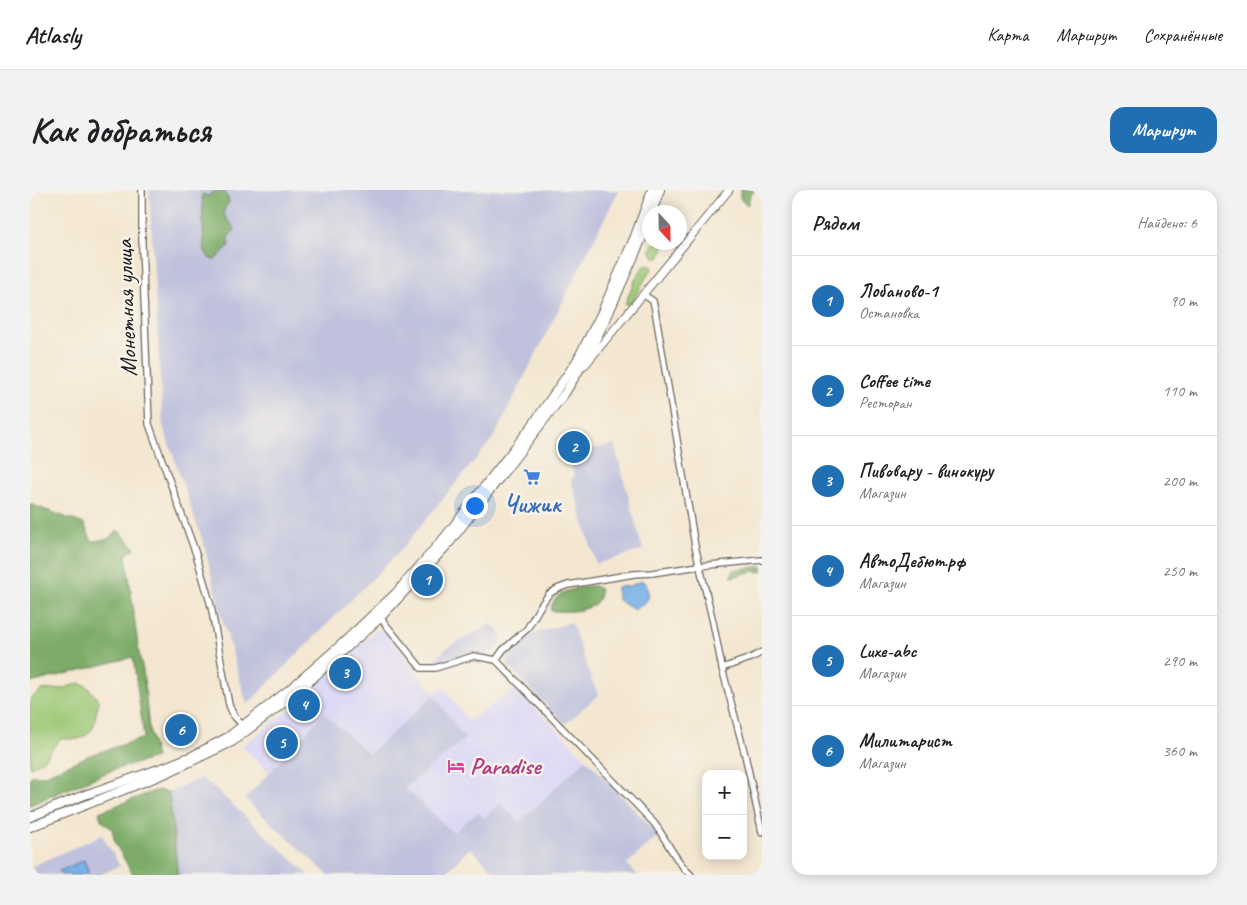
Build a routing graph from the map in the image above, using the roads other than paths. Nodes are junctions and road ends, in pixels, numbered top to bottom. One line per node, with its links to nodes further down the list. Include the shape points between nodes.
1 (142, 190): 17 (street, Монетная улица, via 149,424 196,554 211,606 229,705 234,716)
2 (652, 190): 8 (main road)
3 (660, 190): 5 (main road)
4 (729, 190): 7 (street)
5 (655, 205)
6 (642, 237): 8 (main road)
7 (644, 295): 9 (street); 12 (street, via 653,301 655,310)
8 (604, 316): 9 (street); 10 (main road); 13 (main road, via 531,427 444,538)
9 (621, 322): 10 (street)
10 (576, 375): 13 (main road, via 537,431 450,542)
11 (762, 560): 12 (street)
12 (699, 566): 15 (street, via 557,589 549,594 527,629); 16 (street)
13 (378, 615): 15 (street, via 421,668 435,668 474,656); 17 (main road, via 294,695)
14 (762, 652): 16 (street)
15 (496, 660): 21 (street, via 654,823 681,866)
16 (722, 668): 20 (street)
17 (246, 728): 18 (main road, via 192,756); 19 (main road, via 215,751)
18 (30, 817)
19 (30, 827)
20 (762, 832)
21 (692, 875)

